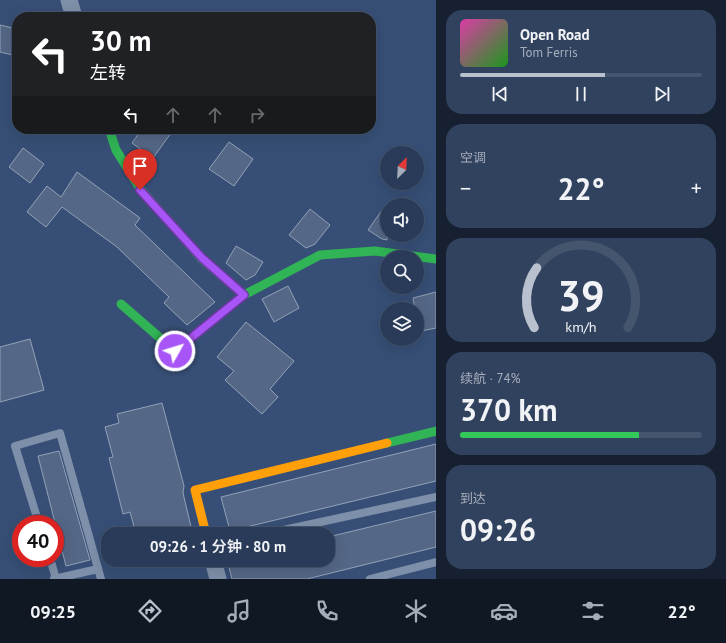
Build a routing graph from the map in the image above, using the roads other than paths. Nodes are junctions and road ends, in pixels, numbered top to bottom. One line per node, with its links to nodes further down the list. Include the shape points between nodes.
1 (69, 0): 2 (street)
2 (73, 12)
3 (111, 134): 5 (street, via 116,150 140,190 202,258)
4 (436, 259): 5 (street, via 375,251 320,255)
5 (244, 295): 6 (street, via 175,351)
6 (121, 304)
7 (436, 430): 10 (street, via 195,490)
8 (436, 497): 11 (lane)
9 (36, 515): 15 (lane, via 15,446 60,434)
10 (204, 527)
11 (297, 527)
12 (436, 562): 19 (lane)
13 (52, 567): 16 (lane)
14 (215, 567): 18 (street)
15 (98, 569): 16 (lane); 17 (lane)
16 (55, 579)
17 (101, 579)
18 (218, 579)
19 (370, 579)

